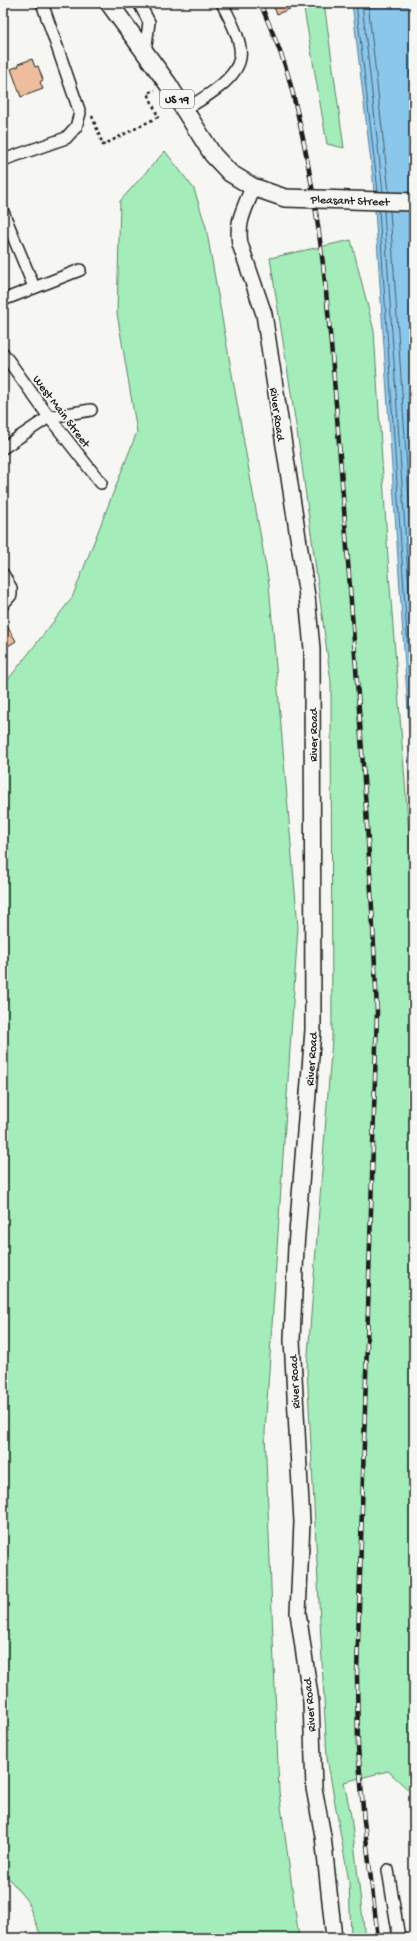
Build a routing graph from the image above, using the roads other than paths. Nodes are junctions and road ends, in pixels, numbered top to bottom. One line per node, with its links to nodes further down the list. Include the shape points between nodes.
1 (42, 3): 7 (street, via 80,113 76,127 66,138)
2 (109, 3): 5 (main road, US 19)
3 (139, 3): 5 (street, via 149,22)
4 (222, 3): 6 (street, via 238,41 240,59 225,82)
5 (145, 53): 6 (main road, US 19)
6 (184, 110): 8 (main road, US 19, via 213,155 230,172)
7 (3, 160)
8 (253, 187): 9 (main road, Pleasant Street / US 19, bridge, via 285,198); 22 (street, River Road, via 239,222 238,234 264,314 307,596 312,649 313,1030 296,1247 292,1340 302,1522 298,1613 311,1702 314,1788 324,1843)
9 (414, 202)
10 (3, 212): 12 (street)
11 (80, 270): 12 (street)
12 (34, 287): 13 (street)
13 (3, 300)
14 (3, 354): 16 (street, West Main Street)
15 (91, 410): 16 (street)
16 (48, 417): 17 (street); 18 (street, West Main Street)
17 (3, 448)
18 (100, 483)
19 (3, 574): 20 (street, via 11,595)
20 (3, 604)
21 (388, 1870): 23 (street)
22 (334, 1938)
23 (399, 1938)

